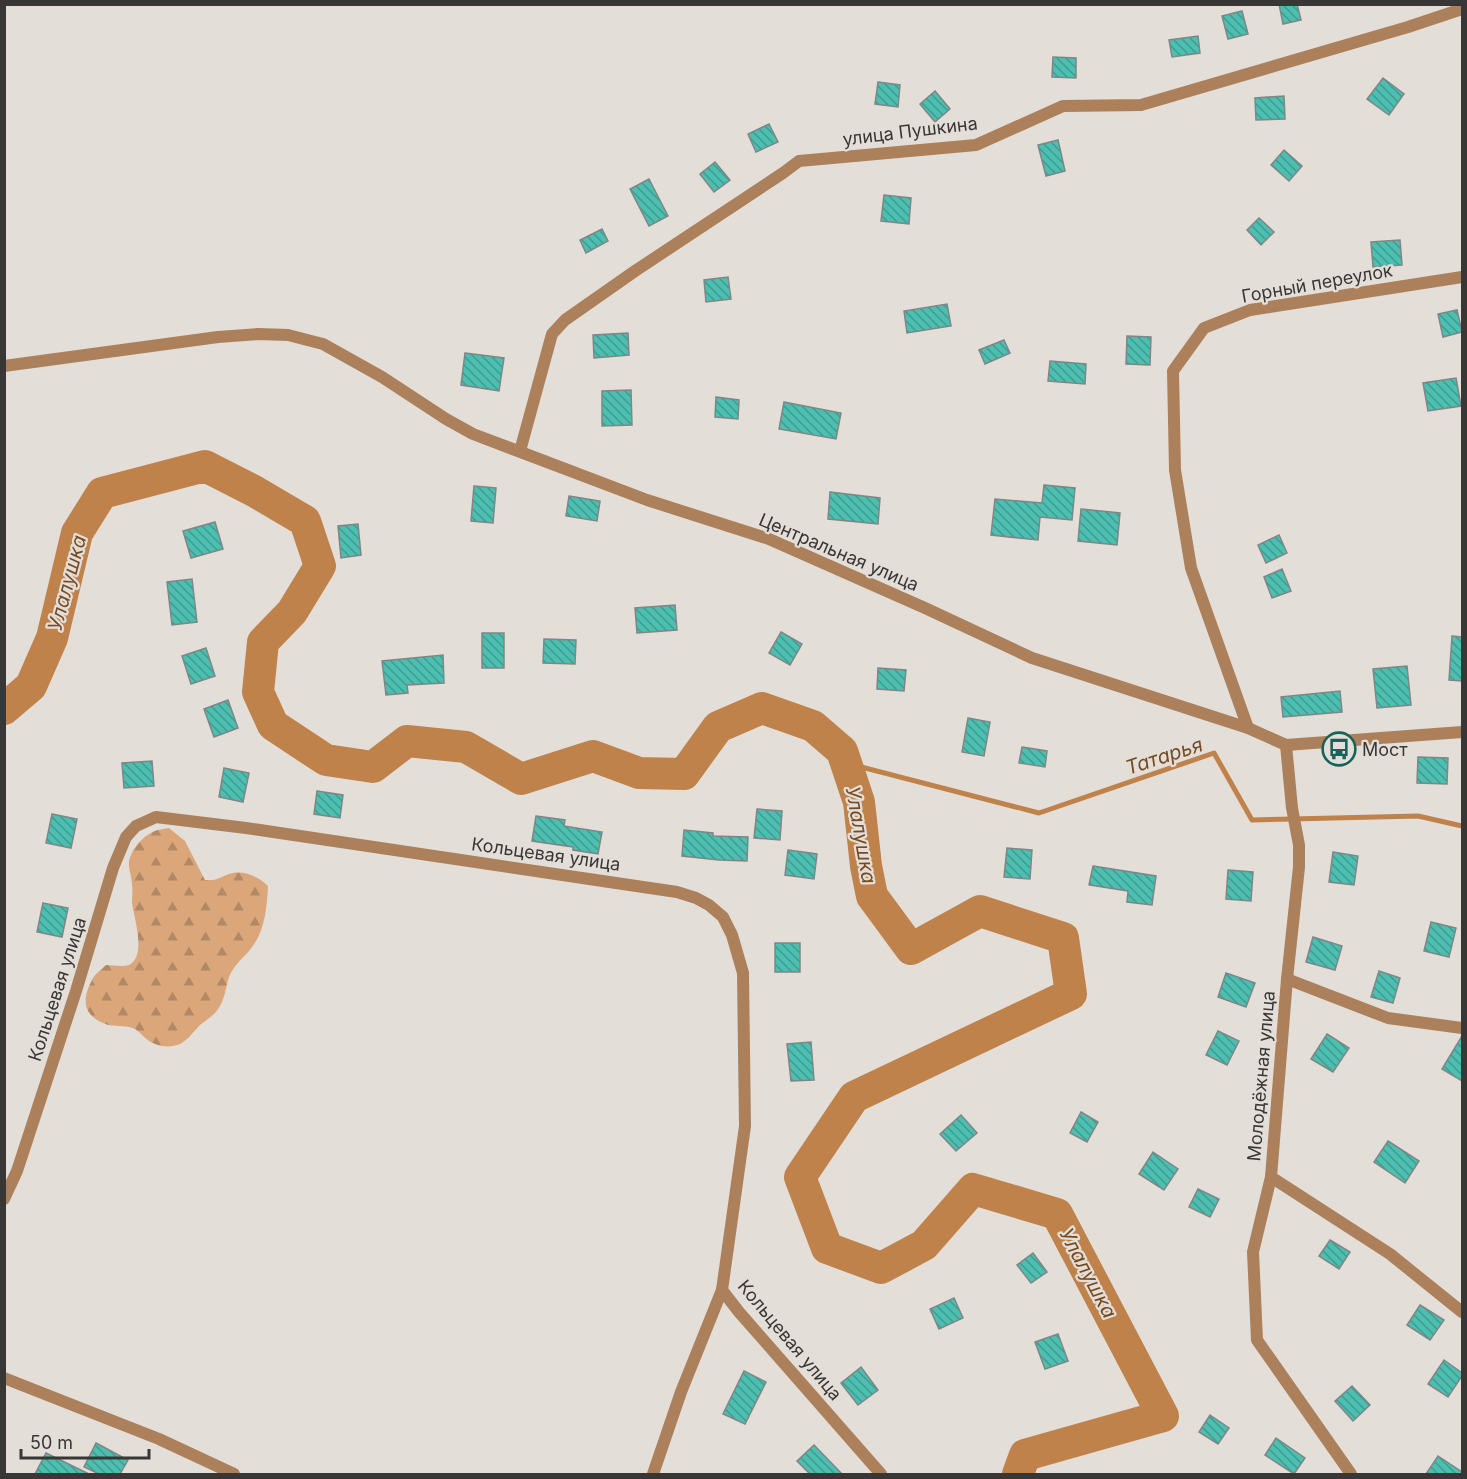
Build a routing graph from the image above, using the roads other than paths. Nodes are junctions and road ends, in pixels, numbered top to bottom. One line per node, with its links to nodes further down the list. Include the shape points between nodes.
1 (1462, 9): 4 (street, улица Пушкина, via 1141,105 1063,106 976,145 798,161 565,320 552,334)
2 (1462, 278): 5 (street, Горный переулок, via 1250,310 1204,328 1173,371 1175,470 1191,568)
3 (4, 366): 4 (street, Центральная улица, via 218,337 288,335 323,344 473,434)
4 (520, 451): 5 (street, Центральная улица, via 647,500 768,538 1032,658)
5 (1248, 728): 7 (street, Центральная улица)
6 (1462, 732): 7 (street, Центральная улица)
7 (1286, 745): 8 (street, Молодёжная улица, via 1299,845)
8 (1287, 979): 9 (street, via 1388,1018); 11 (street, Молодёжная улица)
9 (1462, 1028)
10 (11, 1169): 12 (street, Кольцевая улица); 13 (street, Кольцевая улица, via 76,991 113,868 126,837 136,826 156,817 677,892 709,905 723,918 743,973 745,1126)
11 (1271, 1177): 14 (street, Молодёжная улица, via 1390,1254); 19 (street, via 1253,1252 1257,1340)
12 (4, 1199)
13 (722, 1290): 17 (street); 18 (street, Кольцевая улица)
14 (1462, 1312)
15 (4, 1378): 16 (street, via 159,1439)
16 (234, 1474)
17 (653, 1474)
18 (881, 1474)
19 (1351, 1474)

